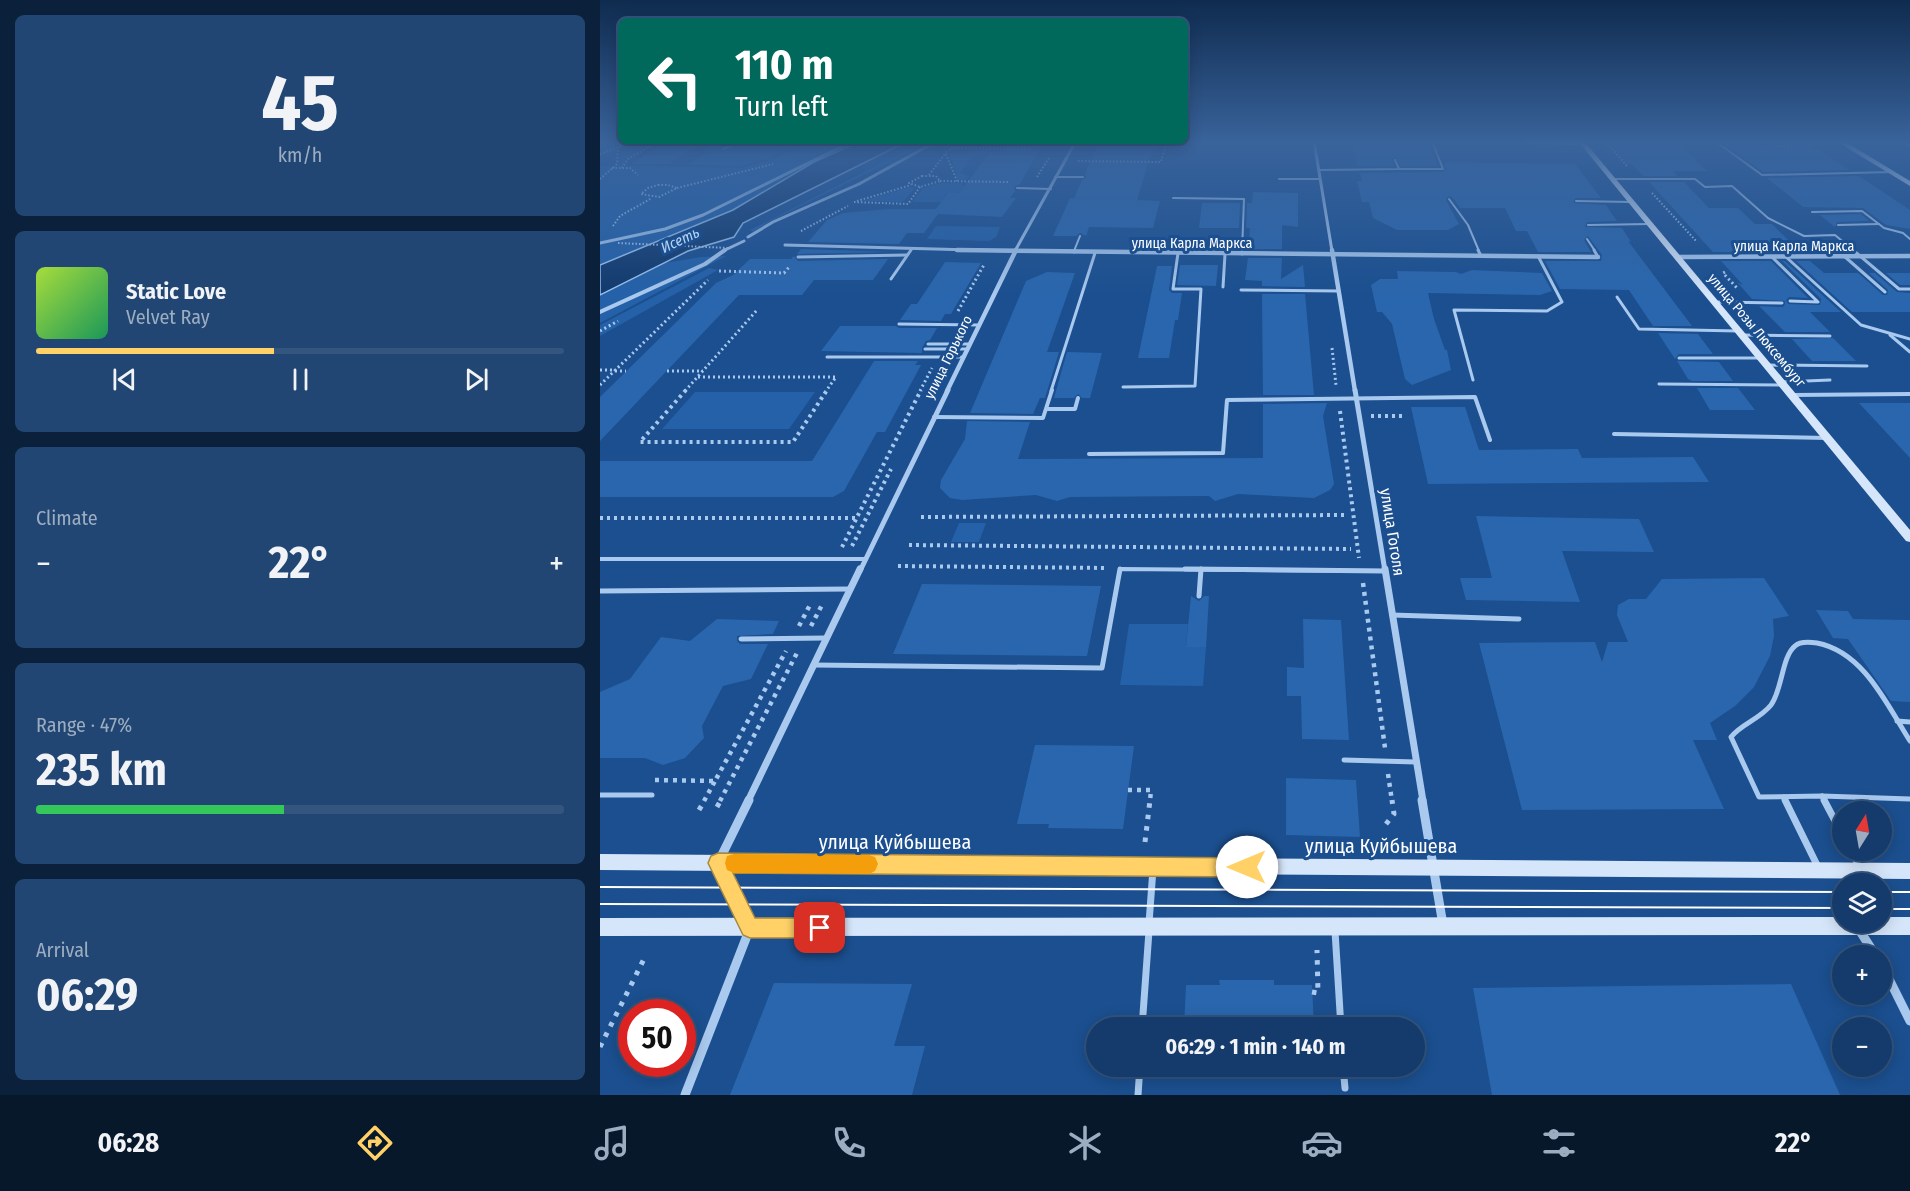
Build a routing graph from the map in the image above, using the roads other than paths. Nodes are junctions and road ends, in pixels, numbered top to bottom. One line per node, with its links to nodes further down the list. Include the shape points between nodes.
1 (749, 192): 21 (street, via 665,229)
2 (841, 192): 17 (street)
3 (1049, 192): 24 (street, улица Горького)
4 (1322, 192): 31 (street, улица Гоголя)
5 (1623, 192): 10 (main road, улица Розы Люксембург)
6 (1739, 192): 36 (lane, via 1768,218 1804,236 1835,236)
7 (1173, 198): 29 (lane, via 1244,199)
8 (1449, 200): 32 (lane, via 1468,225)
9 (1576, 201): 10 (lane)
10 (1631, 202): 12 (main road, улица Розы Люксембург)
11 (1812, 212): 13 (lane, via 1862,212)
12 (1649, 224): 14 (lane); 40 (main road, улица Розы Люксембург)
13 (1879, 224): 15 (lane); 18 (lane)
14 (1588, 225)
15 (1838, 225)
16 (1080, 236): 25 (lane)
17 (748, 237)
18 (1910, 238)
19 (1587, 239): 39 (lane)
20 (744, 242): 52 (street)
21 (600, 243)
22 (785, 244): 23 (street, улица Карла Маркса)
23 (912, 248): 24 (street, улица Карла Маркса); 30 (lane)
24 (1014, 251): 25 (street, улица Карла Маркса); 54 (street, улица Горького)
25 (1074, 252): 26 (street, улица Карла Маркса)
26 (1095, 253): 27 (street, улица Карла Маркса); 77 (lane)
27 (1178, 253): 28 (street, улица Карла Маркса); 72 (lane, via 1173,289 1201,289 1195,386)
28 (1225, 254): 29 (street, улица Карла Маркса); 43 (lane)
29 (1242, 254): 31 (street, улица Карла Маркса)
30 (907, 255): 38 (lane); 42 (lane)
31 (1333, 255): 32 (street, улица Карла Маркса); 46 (street, улица Гоголя)
32 (1481, 256): 33 (street, улица Карла Маркса)
33 (1538, 256): 39 (street, улица Карла Маркса); 68 (lane, via 1562,302 1546,311 1454,310)
34 (1786, 256): 35 (street, улица Карла Маркса); 41 (street, улица Карла Маркса); 56 (lane, via 1861,325)
35 (1844, 256): 36 (street, улица Карла Маркса); 47 (lane)
36 (1860, 256): 37 (street, улица Карла Маркса); 44 (lane, via 1899,289)
37 (1910, 256)
38 (798, 257)
39 (1598, 257)
40 (1677, 257): 41 (street, улица Карла Маркса); 49 (main road, улица Розы Люксембург)
41 (1772, 257): 50 (lane, via 1818,302)
42 (891, 279)
43 (1222, 287)
44 (1910, 289)
45 (1241, 290): 46 (lane)
46 (1339, 291): 76 (street, улица Гоголя)
47 (1885, 292)
48 (1617, 297): 55 (lane, via 1639,329)
49 (1715, 302): 51 (lane); 55 (main road, улица Розы Люксембург)
50 (1790, 302)
51 (1782, 303)
52 (600, 312)
53 (899, 324): 54 (lane)
54 (978, 325): 60 (street, улица Горького)
55 (1741, 333): 57 (lane); 66 (main road, улица Розы Люксембург)
56 (1888, 333): 58 (lane); 62 (lane)
57 (1830, 336)
58 (1910, 339)
59 (928, 344): 60 (lane)
60 (968, 346): 61 (lane); 64 (street, улица Горького)
61 (925, 349)
62 (1910, 352)
63 (827, 357): 64 (lane)
64 (963, 357): 78 (street, улица Горького)
65 (1680, 358): 66 (lane)
66 (1764, 362): 67 (lane); 71 (main road, улица Розы Люксембург)
67 (1867, 366)
68 (1473, 380)
69 (1830, 380): 71 (lane)
70 (1659, 384): 71 (lane)
71 (1783, 384): 74 (main road, улица Розы Люксембург)
72 (1123, 387)
73 (1910, 394): 74 (lane)
74 (1792, 395): 80 (main road, улица Розы Люксембург)
75 (1078, 398): 77 (lane, via 1075,409)
76 (1356, 398): 81 (lane, via 1475,397); 82 (lane, via 1227,400 1223,453); 87 (street, улица Гоголя)
77 (1047, 409): 78 (lane, via 1043,418)
78 (934, 417): 85 (street, улица Горького)
79 (1614, 434): 80 (lane)
80 (1829, 438): 83 (main road, улица Розы Люксембург)
81 (1490, 440)
82 (1089, 453)
83 (1910, 538)
84 (600, 559): 85 (lane)
85 (865, 559): 88 (street, улица Горького)
86 (1201, 569): 87 (lane); 90 (lane); 95 (lane, via 1120,569 1102,668)
87 (1384, 571): 91 (street, улица Гоголя)
88 (850, 589): 89 (lane); 93 (street, улица Горького)
89 (600, 591)
90 (1199, 596)
91 (1392, 615): 92 (lane); 100 (street, улица Гоголя)
92 (1519, 619)
93 (826, 638): 94 (lane); 95 (street, улица Горького)
94 (741, 639)
95 (813, 665): 109 (street, улица Горького)
96 (1897, 722): 97 (lane); 98 (lane); 104 (lane, via 1846,653 1833,645 1794,645 1776,697 1760,716 1731,737 1759,797)
97 (1910, 722)
98 (1910, 741)
99 (1344, 760): 100 (lane)
100 (1416, 762): 111 (street, улица Гоголя)
101 (600, 795): 102 (lane)
102 (652, 795)
103 (1822, 796): 104 (lane); 105 (lane); 106 (lane)
104 (1784, 797): 114 (lane)
105 (1910, 799)
106 (1832, 815)
107 (1857, 861): 112 (lane)
108 (600, 862): 109 (main road, улица Куйбышева)
109 (718, 863): 110 (main road, улица Куйбышева); 122 (street)
110 (1154, 867): 111 (main road, улица Куйбышева); 119 (lane)
111 (1433, 868): 114 (main road, улица Куйбышева); 121 (street, улица Гоголя)
112 (1862, 871): 113 (main road, улица Куйбышева); 114 (main road, улица Куйбышева)
113 (1910, 871)
114 (1820, 872)
115 (1832, 925): 121 (main road)
116 (1892, 926): 117 (main road)
117 (1910, 926)
118 (600, 927): 122 (main road)
119 (1149, 927): 120 (main road); 122 (main road); 124 (lane)
120 (1334, 927): 121 (main road); 125 (lane)
121 (1443, 927)
122 (750, 928): 130 (street)
123 (1892, 985): 126 (street)
124 (1143, 1017)
125 (1340, 1017)
126 (1910, 1020)
127 (1139, 1077): 131 (lane)
128 (1344, 1077): 129 (lane)
129 (1345, 1088)
130 (685, 1095)
131 (1138, 1095)

